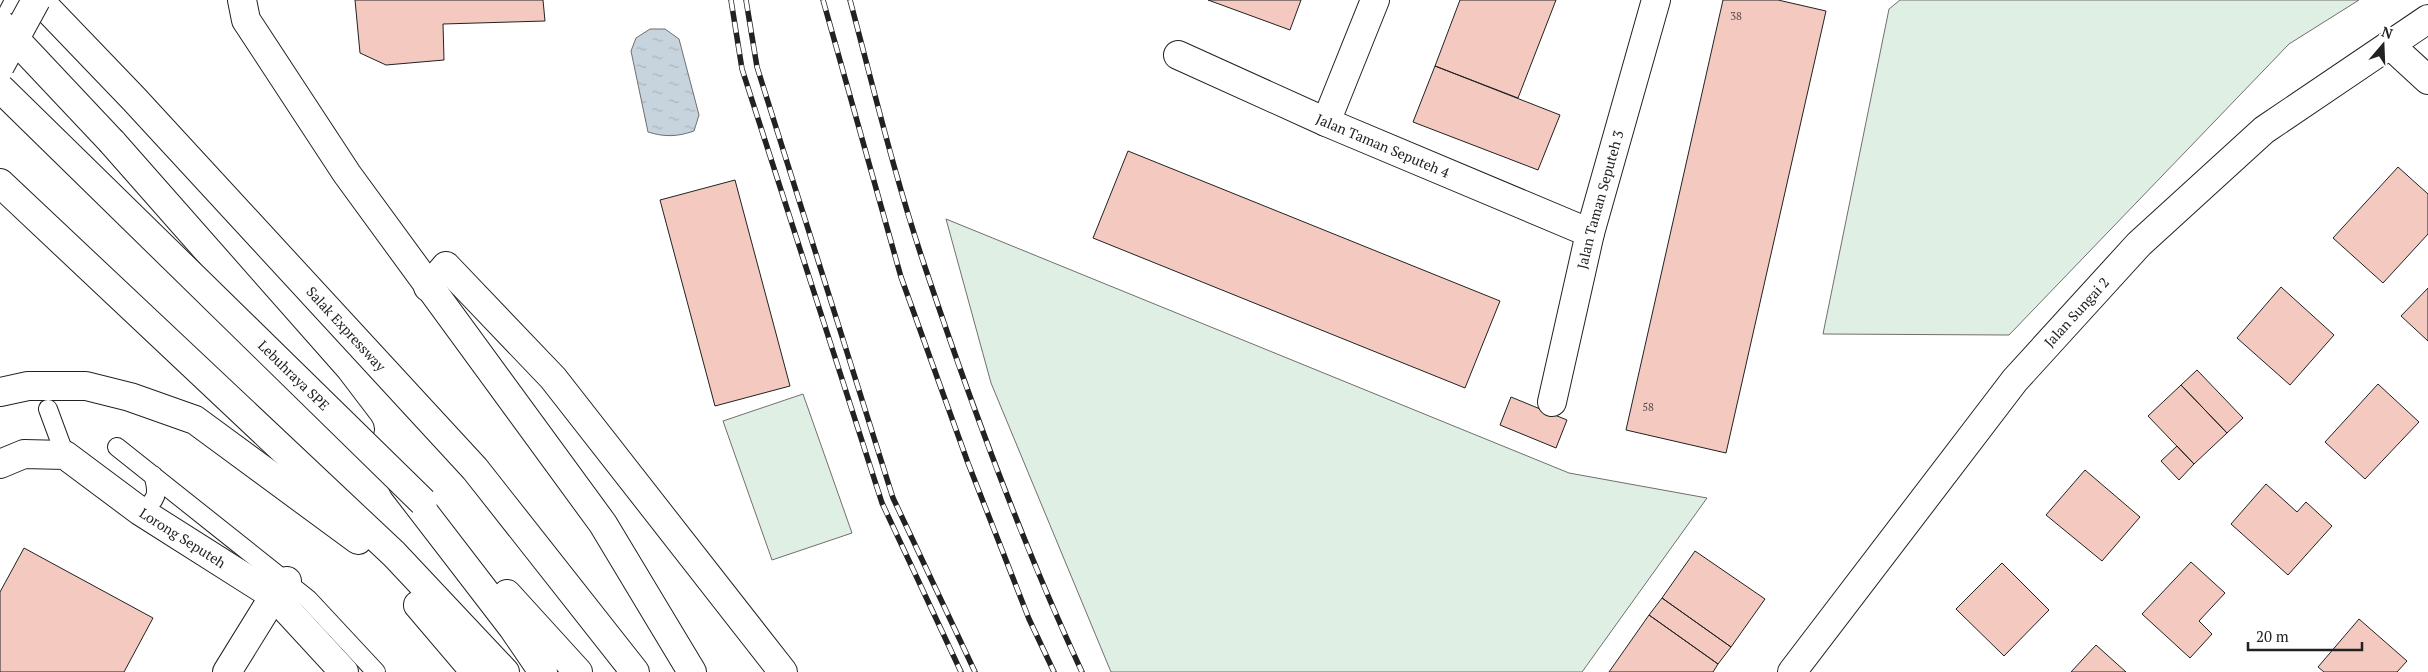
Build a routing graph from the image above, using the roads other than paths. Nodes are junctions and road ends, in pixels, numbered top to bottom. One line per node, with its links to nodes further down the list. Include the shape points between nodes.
1 (20, 0): 8 (main road)
2 (38, 0): 11 (main road, bridge); 36 (main road, Salak Expressway, via 134,99 475,469)
3 (1375, 0): 14 (main road)
4 (1656, 0): 17 (main road, Jalan Taman Seputeh 3)
5 (239, 7): 18 (main road, via 347,174)
6 (2428, 19): 9 (main road, Jalan Sungai 2)
7 (0, 23): 34 (main road, bridge, via 112,142 328,387 513,628)
8 (0, 38)
9 (2390, 45): 12 (main road); 39 (main road, Jalan Sungai 2, via 2264,130 2138,244 2015,380)
10 (1178, 55): 14 (main road, Jalan Taman Seputeh 4)
11 (0, 66)
12 (2428, 80)
13 (0, 88): 35 (main road, Lebuhraya SPE, bridge, via 423,502)
14 (1326, 122): 17 (main road, Jalan Taman Seputeh 4)
15 (0, 183): 33 (main road, via 394,554)
16 (0, 188): 27 (main road, via 288,456)
17 (1590, 233): 20 (main road, Jalan Taman Seputeh 3)
18 (428, 287): 37 (main road, via 604,524); 38 (main road, via 446,266 553,378)
19 (0, 392): 27 (main road, via 28,386 86,386 195,420)
20 (1552, 402)
21 (48, 409): 23 (lane)
22 (117, 447): 25 (lane)
23 (65, 455): 24 (main road, via 24,454); 26 (main road, Lorong Seputeh)
24 (0, 464)
25 (153, 475): 26 (lane, via 157,490 152,504); 28 (lane)
26 (140, 511): 28 (main road, Lorong Seputeh)
27 (373, 551): 32 (main road)
28 (281, 588): 29 (main road); 30 (main road, Lorong Seputeh); 31 (lane, via 308,598)
29 (227, 672)
30 (344, 672)
31 (376, 672)
32 (475, 672)
33 (505, 672)
34 (543, 672)
35 (578, 672)
36 (635, 672)
37 (692, 672)
38 (783, 672)
39 (1792, 672)

